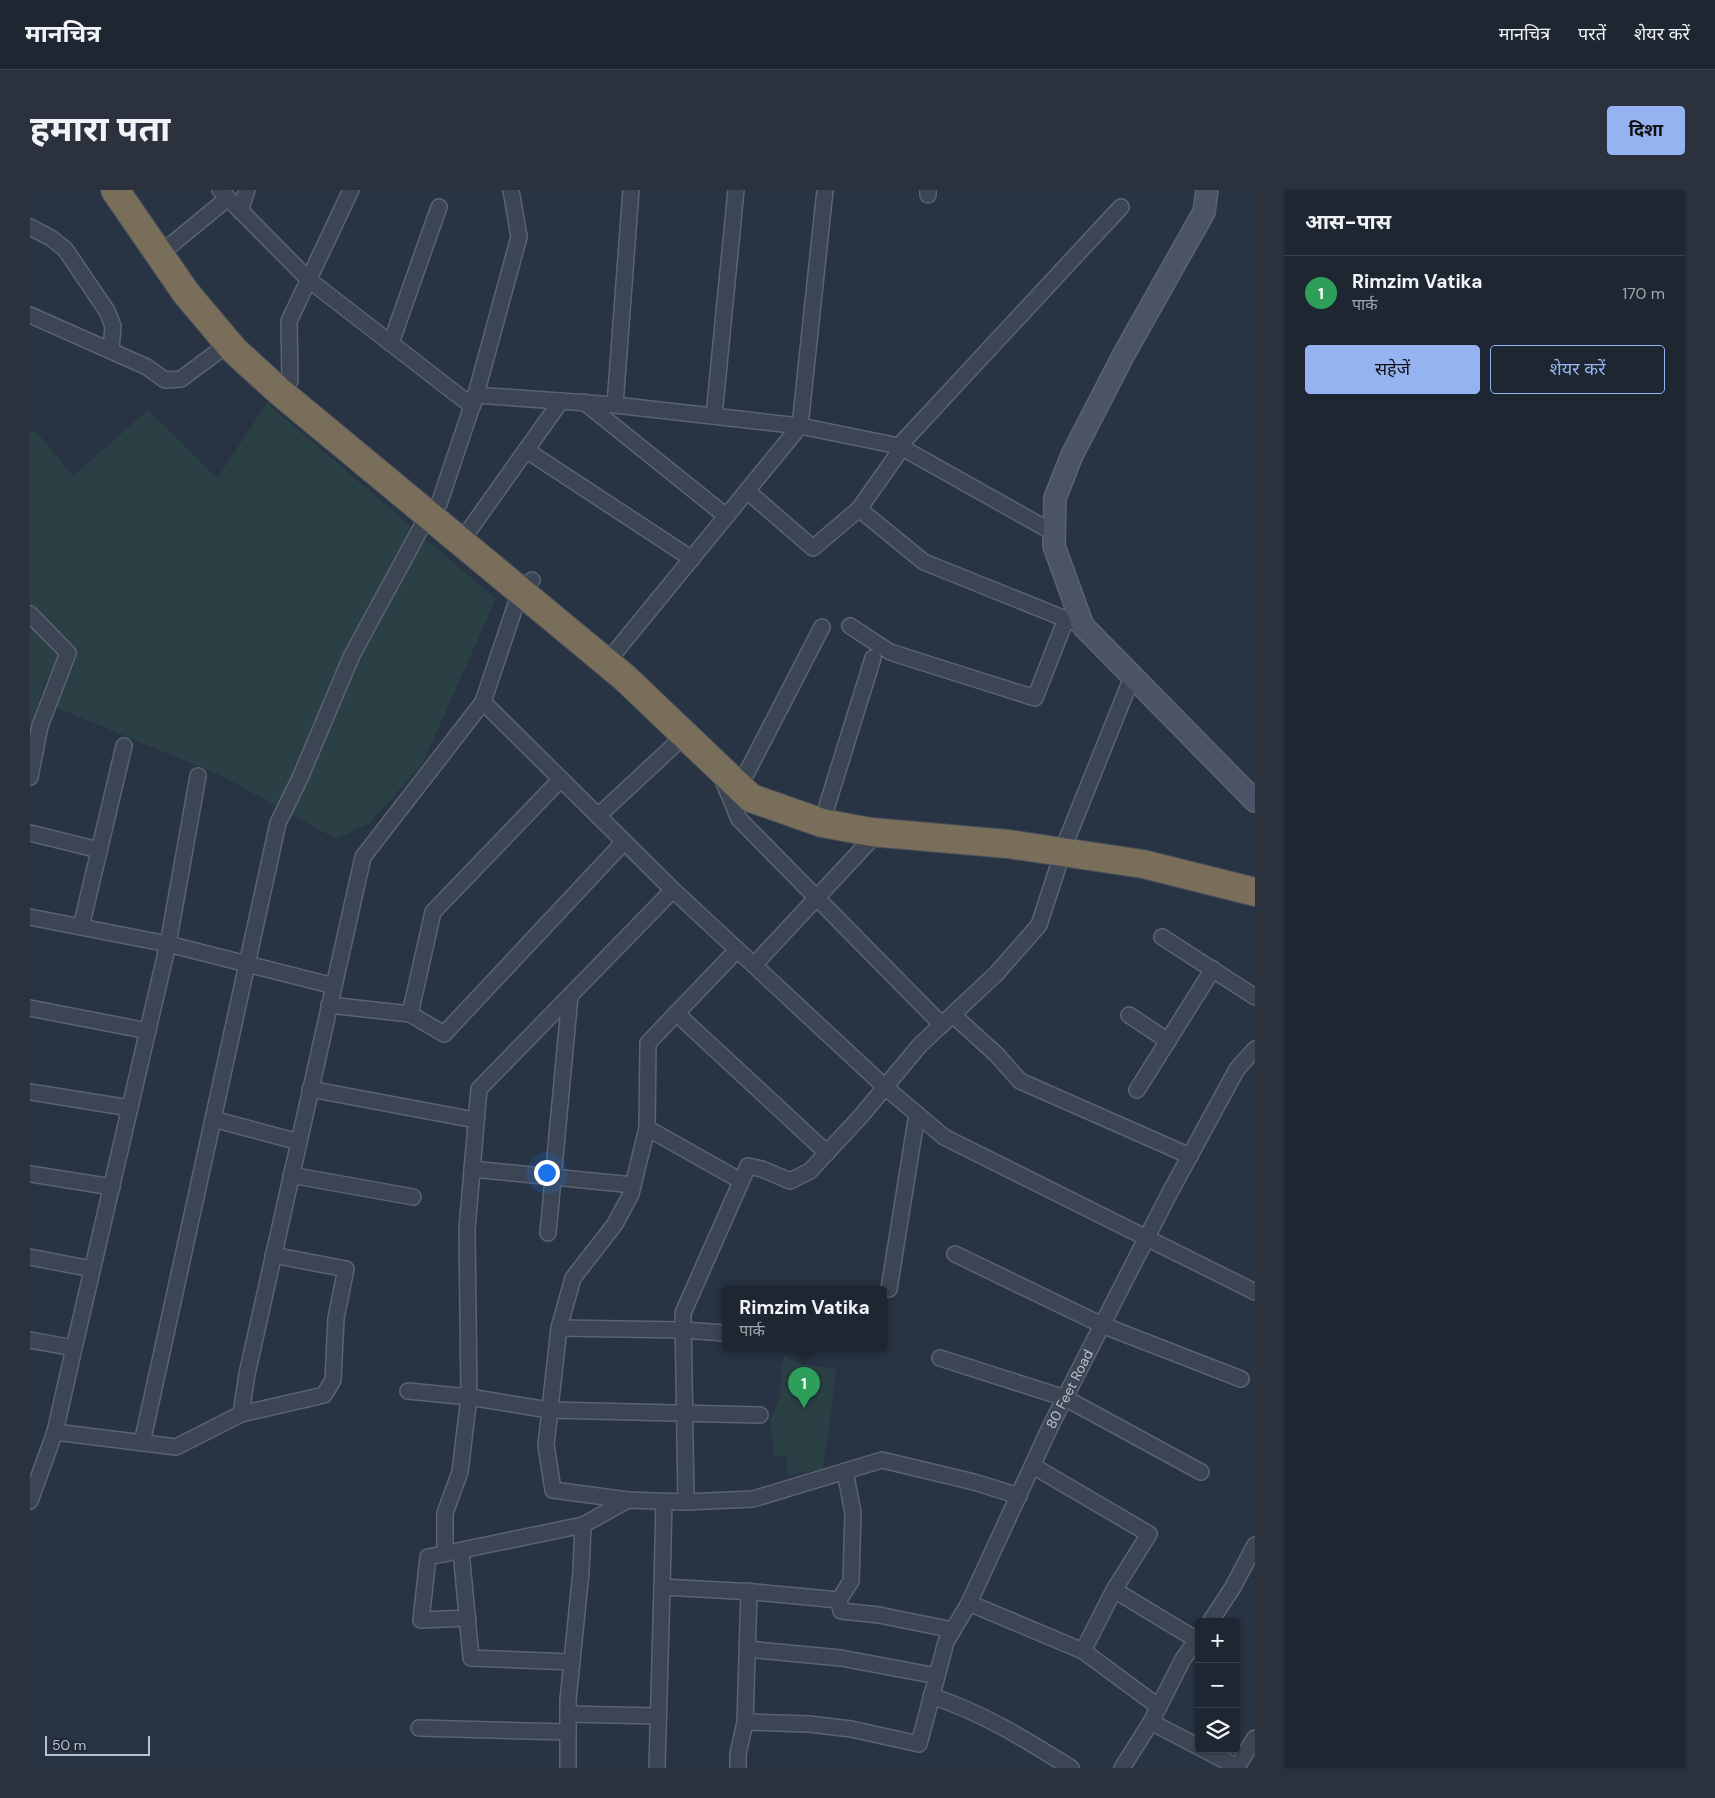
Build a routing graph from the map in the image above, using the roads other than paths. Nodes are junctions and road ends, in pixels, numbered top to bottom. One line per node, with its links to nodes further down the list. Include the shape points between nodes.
1 (115, 190): 15 (highway)
2 (134, 190): 15 (highway)
3 (247, 190): 13 (street)
4 (351, 190): 16 (street)
5 (511, 190): 22 (street, via 519,237)
6 (631, 190): 25 (street)
7 (736, 190): 26 (street)
8 (825, 190): 27 (street)
9 (1207, 190): 35 (street, via 1204,212 1124,354 1072,455 1055,498)
10 (224, 194): 13 (street); 15 (street)
11 (439, 207): 18 (street)
12 (1120, 207): 28 (street)
13 (240, 211): 16 (street)
14 (30, 226): 20 (street, via 65,249 107,311 113,326)
15 (166, 250): 19 (highway, via 186,293); 21 (highway, via 245,340)
16 (309, 280): 18 (street); 21 (street, via 289,321)
17 (30, 315): 20 (street)
18 (391, 343): 22 (street)
19 (228, 344): 20 (street, via 181,379 165,380 147,367); 32 (highway, via 280,392)
20 (111, 350)
21 (290, 381): 32 (highway)
22 (474, 400): 23 (street); 32 (street)
23 (561, 401): 24 (street); 29 (street)
24 (584, 402): 25 (street); 33 (street)
25 (615, 405): 26 (street)
26 (714, 416): 27 (street)
27 (800, 426): 28 (street); 30 (street)
28 (901, 447): 31 (street); 35 (street)
29 (526, 450): 34 (street); 36 (street)
30 (747, 491): 31 (street, via 813,548); 33 (street)
31 (859, 509): 39 (street, via 924,562)
32 (433, 510): 34 (highway); 37 (highway); 70 (street, via 352,655 278,823)
33 (726, 516): 36 (street)
34 (470, 529): 37 (highway)
35 (1054, 533): 39 (street, via 1054,546)
36 (692, 559): 42 (street)
37 (526, 586): 42 (highway); 45 (street); 46 (highway)
38 (30, 614): 51 (street, via 68,653 40,726)
39 (1074, 623): 40 (street, via 1035,698 890,652); 44 (street)
40 (850, 626)
41 (822, 627): 49 (street)
42 (616, 651): 49 (highway)
43 (873, 658): 54 (street)
44 (1132, 677): 53 (street); 59 (street)
45 (483, 702): 52 (street); 73 (street, via 363,858)
46 (684, 736): 48 (highway); 55 (street)
47 (124, 746): 60 (street)
48 (717, 768): 56 (highway, via 750,798 822,823); 64 (street, via 739,819)
49 (746, 774): 54 (highway, via 758,786)
50 (198, 776): 68 (street)
51 (30, 777)
52 (561, 780): 55 (street); 79 (street, via 433,912)
53 (1255, 801)
54 (826, 809): 59 (highway, via 873,817 1010,829)
55 (598, 816): 58 (street)
56 (878, 832): 59 (highway); 64 (street)
57 (30, 833): 60 (street)
58 (624, 842): 62 (street); 79 (street, via 444,1034)
59 (1065, 846): 61 (highway, via 1146,850); 63 (highway); 81 (street, via 1039,925 996,974)
60 (99, 850): 66 (street)
61 (1255, 877)
62 (674, 890): 69 (street); 74 (street)
63 (1255, 892)
64 (817, 898): 71 (street); 81 (street)
65 (30, 917): 66 (street)
66 (80, 927): 68 (street)
67 (1162, 937): 72 (street)
68 (168, 944): 70 (street); 82 (street)
69 (737, 950): 71 (street); 78 (street)
70 (247, 964): 73 (street); 91 (street)
71 (754, 965): 85 (street)
72 (1212, 969): 75 (street); 83 (street)
73 (334, 986): 76 (street)
74 (570, 996): 92 (street, via 479,1089); 100 (street)
75 (1255, 997)
76 (329, 1005): 79 (street); 86 (street)
77 (30, 1008): 82 (street)
78 (676, 1013): 93 (street, via 648,1043); 95 (street)
79 (410, 1014)
80 (1129, 1015): 83 (street)
81 (948, 1020): 85 (street, via 920,1045); 96 (street, via 997,1055 1020,1081)
82 (148, 1031): 89 (street)
83 (1168, 1041): 87 (street)
84 (1255, 1050): 96 (street, 80 Feet Road, via 1237,1069)
85 (885, 1087): 90 (street); 95 (street)
86 (310, 1089): 92 (street); 94 (street)
87 (1137, 1090)
88 (30, 1092): 89 (street)
89 (130, 1108): 103 (street)
90 (917, 1114): 106 (street, via 944,1137); 112 (street)
91 (213, 1119): 94 (street); 130 (street)
92 (475, 1120): 97 (street)
93 (647, 1128): 101 (street); 102 (street)
94 (299, 1142): 99 (street)
95 (827, 1153): 101 (street, via 810,1171 790,1181 748,1166)
96 (1190, 1156): 106 (street, 80 Feet Road)
97 (472, 1169): 100 (street); 123 (street, via 467,1229)
98 (30, 1174): 103 (street)
99 (291, 1175): 104 (street); 107 (street)
100 (553, 1176): 102 (street); 105 (street)
101 (741, 1181): 116 (street, via 683,1313)
102 (633, 1185): 115 (street, via 615,1224 573,1278)
103 (112, 1187): 111 (street)
104 (413, 1197)
105 (548, 1233)
106 (1147, 1238): 113 (street); 114 (street, 80 Feet Road)
107 (273, 1254): 110 (street); 127 (street); 127 (street, via 346,1268 336,1318 333,1380 324,1394)
108 (954, 1254): 114 (street)
109 (30, 1257): 111 (street)
110 (350, 1265)
111 (92, 1269): 119 (street)
112 (889, 1289)
113 (1255, 1292)
114 (1102, 1325): 121 (street); 124 (street, 80 Feet Road)
115 (559, 1328): 116 (street); 125 (street)
116 (683, 1330): 117 (street); 126 (street)
117 (722, 1333)
118 (30, 1340): 119 (street)
119 (74, 1348): 129 (street)
120 (940, 1358): 124 (street)
121 (1241, 1379)
122 (408, 1391): 123 (street)
123 (469, 1398): 125 (street); 142 (street, via 460,1472 445,1513)
124 (1065, 1398): 131 (street, 80 Feet Road); 133 (street)
125 (550, 1410): 126 (street); 136 (street, via 546,1445 553,1490)
126 (683, 1413): 128 (street); 138 (street)
127 (241, 1414): 130 (street, via 176,1447)
128 (760, 1415)
129 (55, 1432): 130 (street); 135 (street)
130 (142, 1443)
131 (1032, 1466): 134 (street, 80 Feet Road); 144 (street, via 1149,1534)
132 (845, 1471): 134 (street, via 882,1460); 138 (street, via 753,1499); 146 (street, via 853,1513 850,1581)
133 (1201, 1472)
134 (1019, 1496): 147 (street, 80 Feet Road)
135 (30, 1500)
136 (628, 1500): 137 (street); 139 (street)
137 (664, 1502): 138 (street); 143 (street)
138 (686, 1502)
139 (583, 1525): 141 (street); 155 (street)
140 (1255, 1546): 149 (street)
141 (461, 1551): 142 (street); 148 (street)
142 (445, 1554): 148 (street, via 428,1557 421,1620)
143 (662, 1587): 145 (street); 160 (street)
144 (1114, 1590): 151 (street); 154 (street)
145 (749, 1591): 146 (street); 153 (street)
146 (839, 1600): 150 (street, via 841,1611)
147 (969, 1603): 150 (street, 80 Feet Road); 154 (street)
148 (468, 1618): 155 (street, via 471,1658)
149 (1213, 1618)
150 (953, 1630): 156 (street, 80 Feet Road, via 946,1642)
151 (1195, 1637)
152 (1195, 1643): 158 (street, via 1183,1659)
153 (747, 1649): 156 (street, via 841,1658); 161 (street)
154 (1083, 1650): 158 (street)
155 (572, 1662): 159 (street)
156 (937, 1676): 157 (street, 80 Feet Road)
157 (932, 1696): 161 (street, 80 Feet Road, via 919,1744 851,1729); 171 (street, via 1002,1726)
158 (1159, 1707): 162 (street)
159 (568, 1714): 160 (street); 164 (street)
160 (658, 1716): 169 (street)
161 (745, 1722): 170 (street)
162 (1151, 1722): 166 (street); 172 (street)
163 (419, 1728): 164 (street)
164 (568, 1732): 168 (street)
165 (1255, 1738): 167 (street, via 1237,1767)
166 (1195, 1745)
167 (1211, 1753)
168 (568, 1768)
169 (657, 1768)
170 (738, 1768)
171 (1070, 1768)
172 (1122, 1768)

